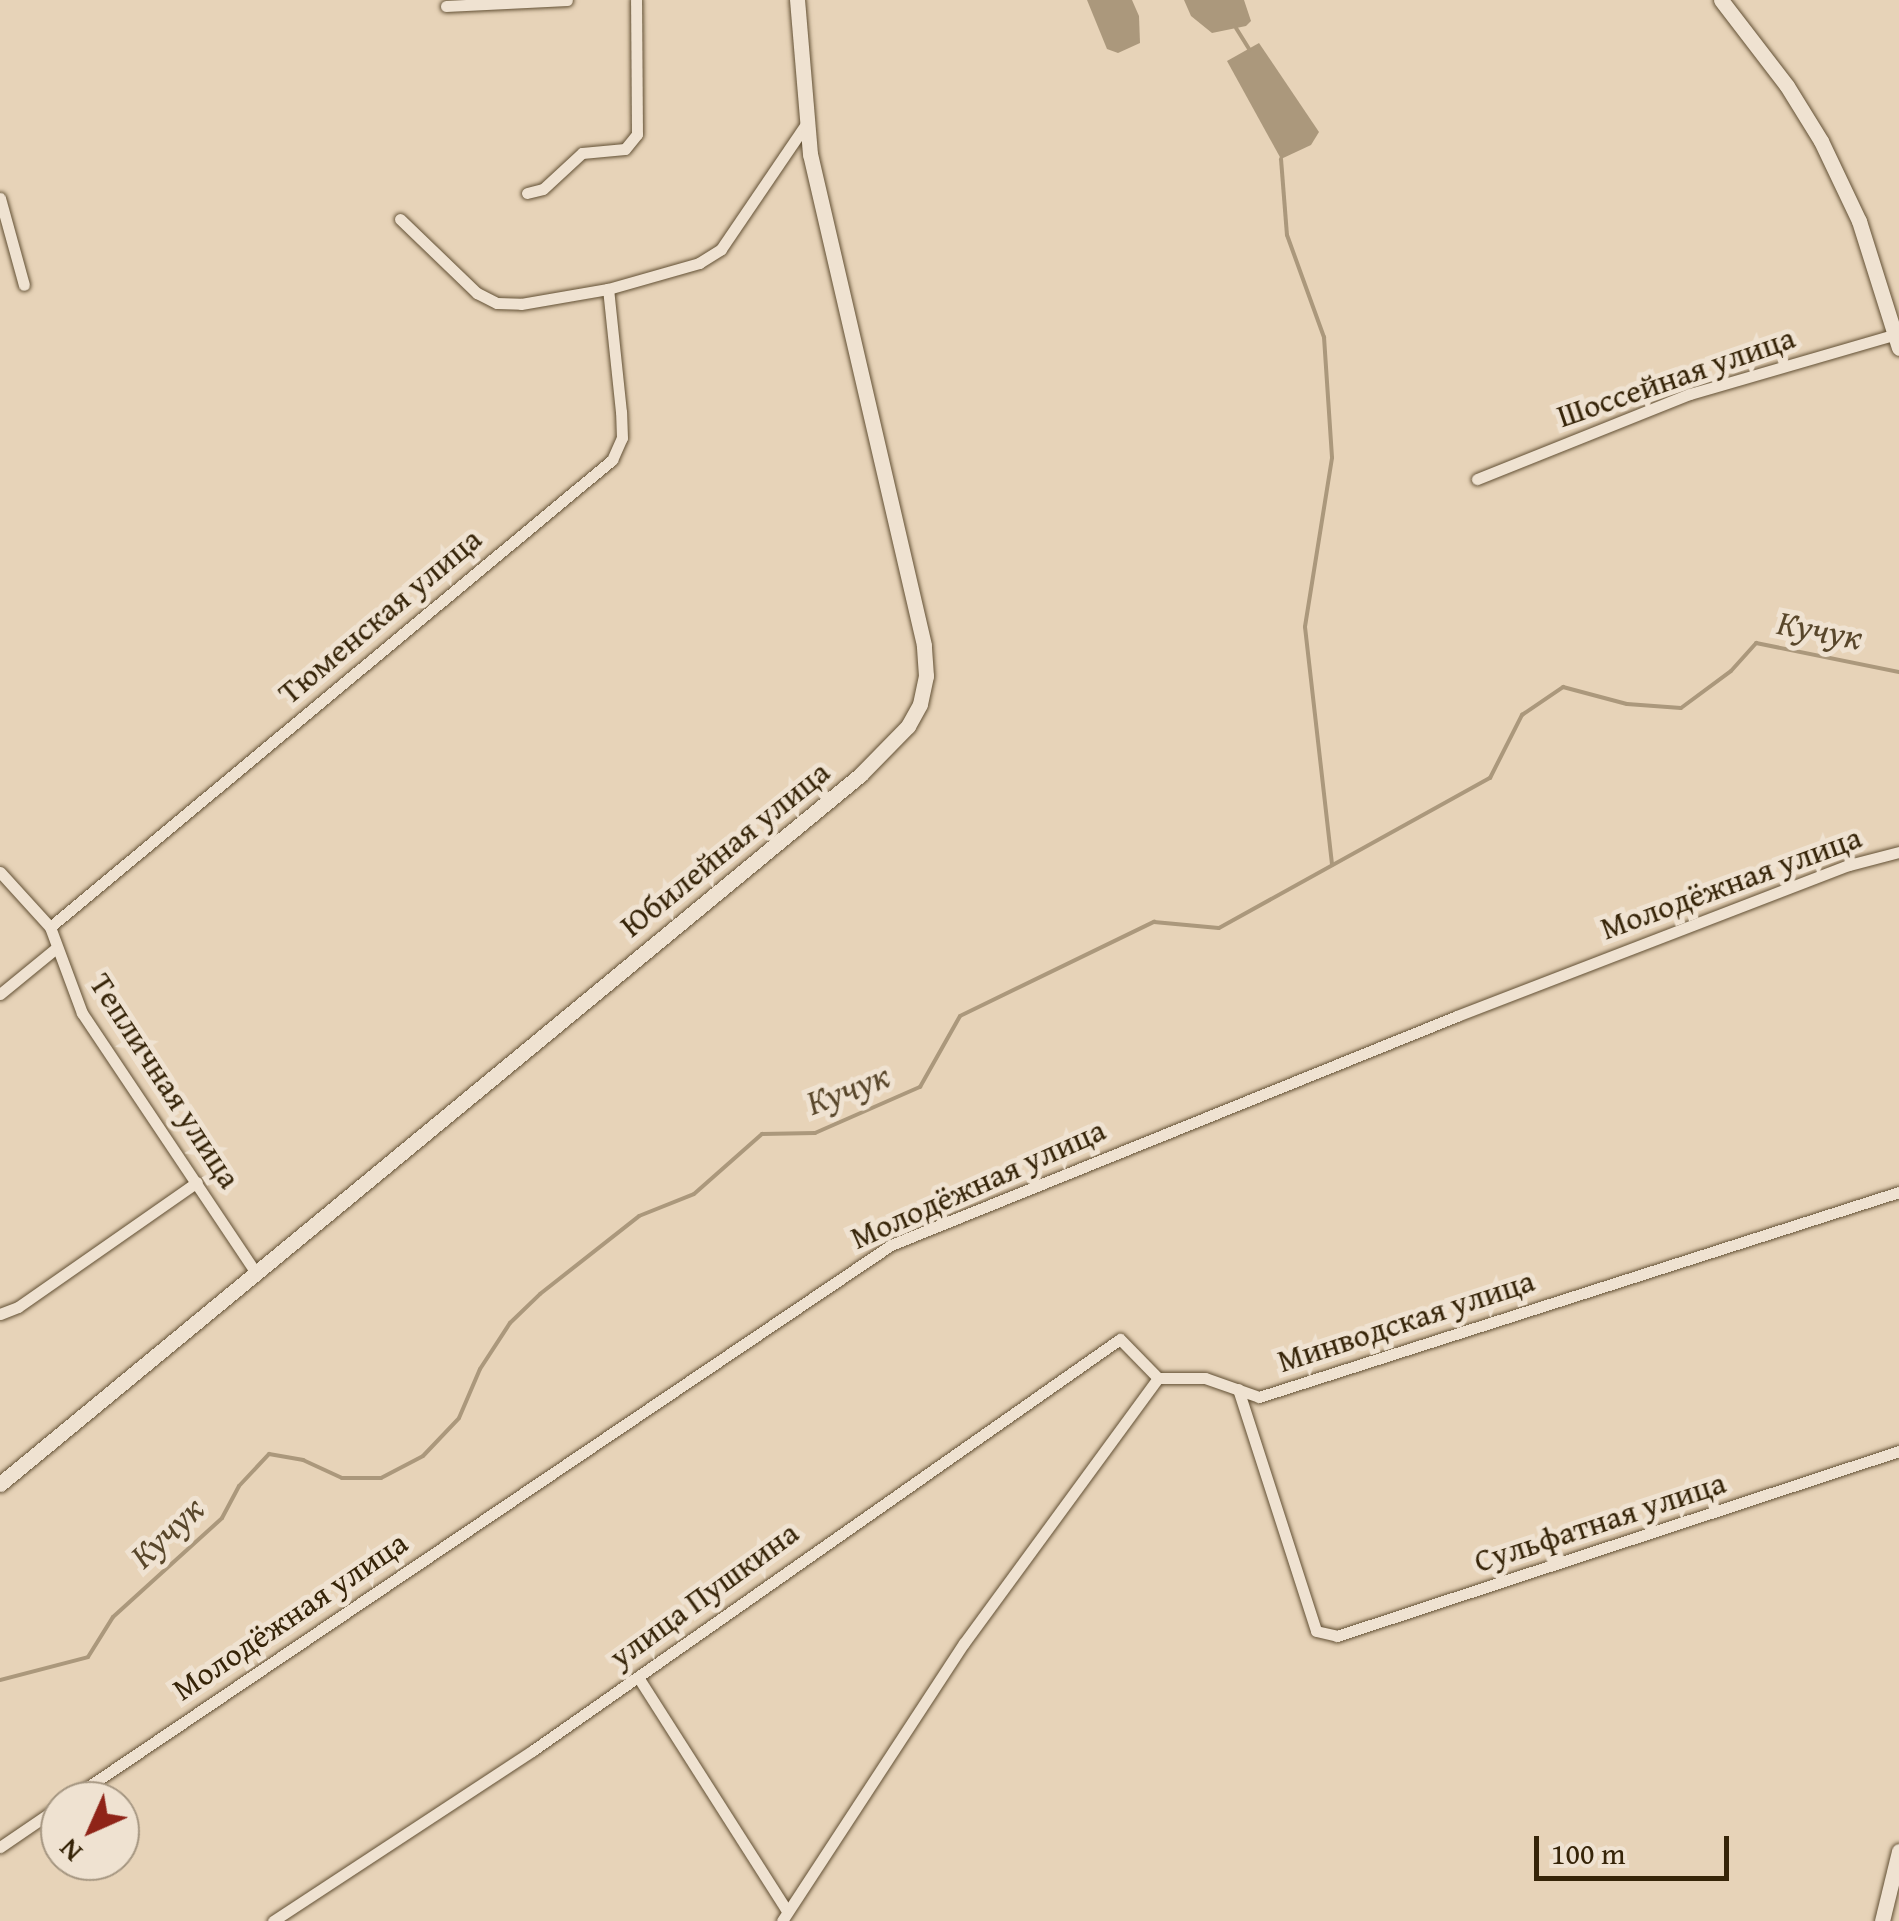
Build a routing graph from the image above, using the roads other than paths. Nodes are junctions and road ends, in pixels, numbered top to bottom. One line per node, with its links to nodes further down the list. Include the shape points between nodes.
1 (568, 0): 5 (street)
2 (636, 0): 7 (street, via 637,134 625,148 582,153 543,188)
3 (797, 0): 6 (street, Юбилейная улица)
4 (1721, 0): 12 (street, via 1821,140 1859,221)
5 (446, 6)
6 (806, 124): 11 (street, via 721,249 699,263); 21 (street, Юбилейная улица, via 924,644 920,704 860,776)
7 (527, 193)
8 (0, 198): 10 (street)
9 (400, 220): 11 (street, via 477,293 497,303)
10 (24, 285)
11 (608, 288): 16 (street, Тюменская улица, via 622,438 612,460)
12 (1898, 341): 13 (street, Шоссейная улица, via 1690,394)
13 (1476, 479)
14 (1899, 852): 28 (street, Молодёжная улица, via 1457,1016 891,1245)
15 (0, 872): 16 (street, Тепличная улица)
16 (50, 927): 17 (street, Тепличная улица)
17 (55, 949): 18 (street); 19 (street, Тепличная улица, via 82,1013)
18 (0, 994)
19 (197, 1182): 21 (street, Тепличная улица); 22 (street)
20 (1899, 1192): 24 (street, Минводская улица, via 1259,1396)
21 (255, 1270): 26 (street, Юбилейная улица)
22 (0, 1314)
23 (1158, 1378): 24 (street, Минводская улица, via 1206,1378); 27 (street, улица Пушкина, via 1120,1339); 34 (street, via 964,1643)
24 (1238, 1389): 25 (street, Сульфатная улица, via 1316,1631 1337,1636)
25 (1899, 1452)
26 (0, 1484)
27 (638, 1678): 34 (street); 35 (street, улица Пушкина)
28 (97, 1781)
29 (40, 1819): 30 (street)
30 (0, 1846)
31 (1899, 1851): 33 (street)
32 (1899, 1876): 33 (street)
33 (1887, 1895): 36 (street)
34 (784, 1916)
35 (273, 1921)
36 (1881, 1921)

